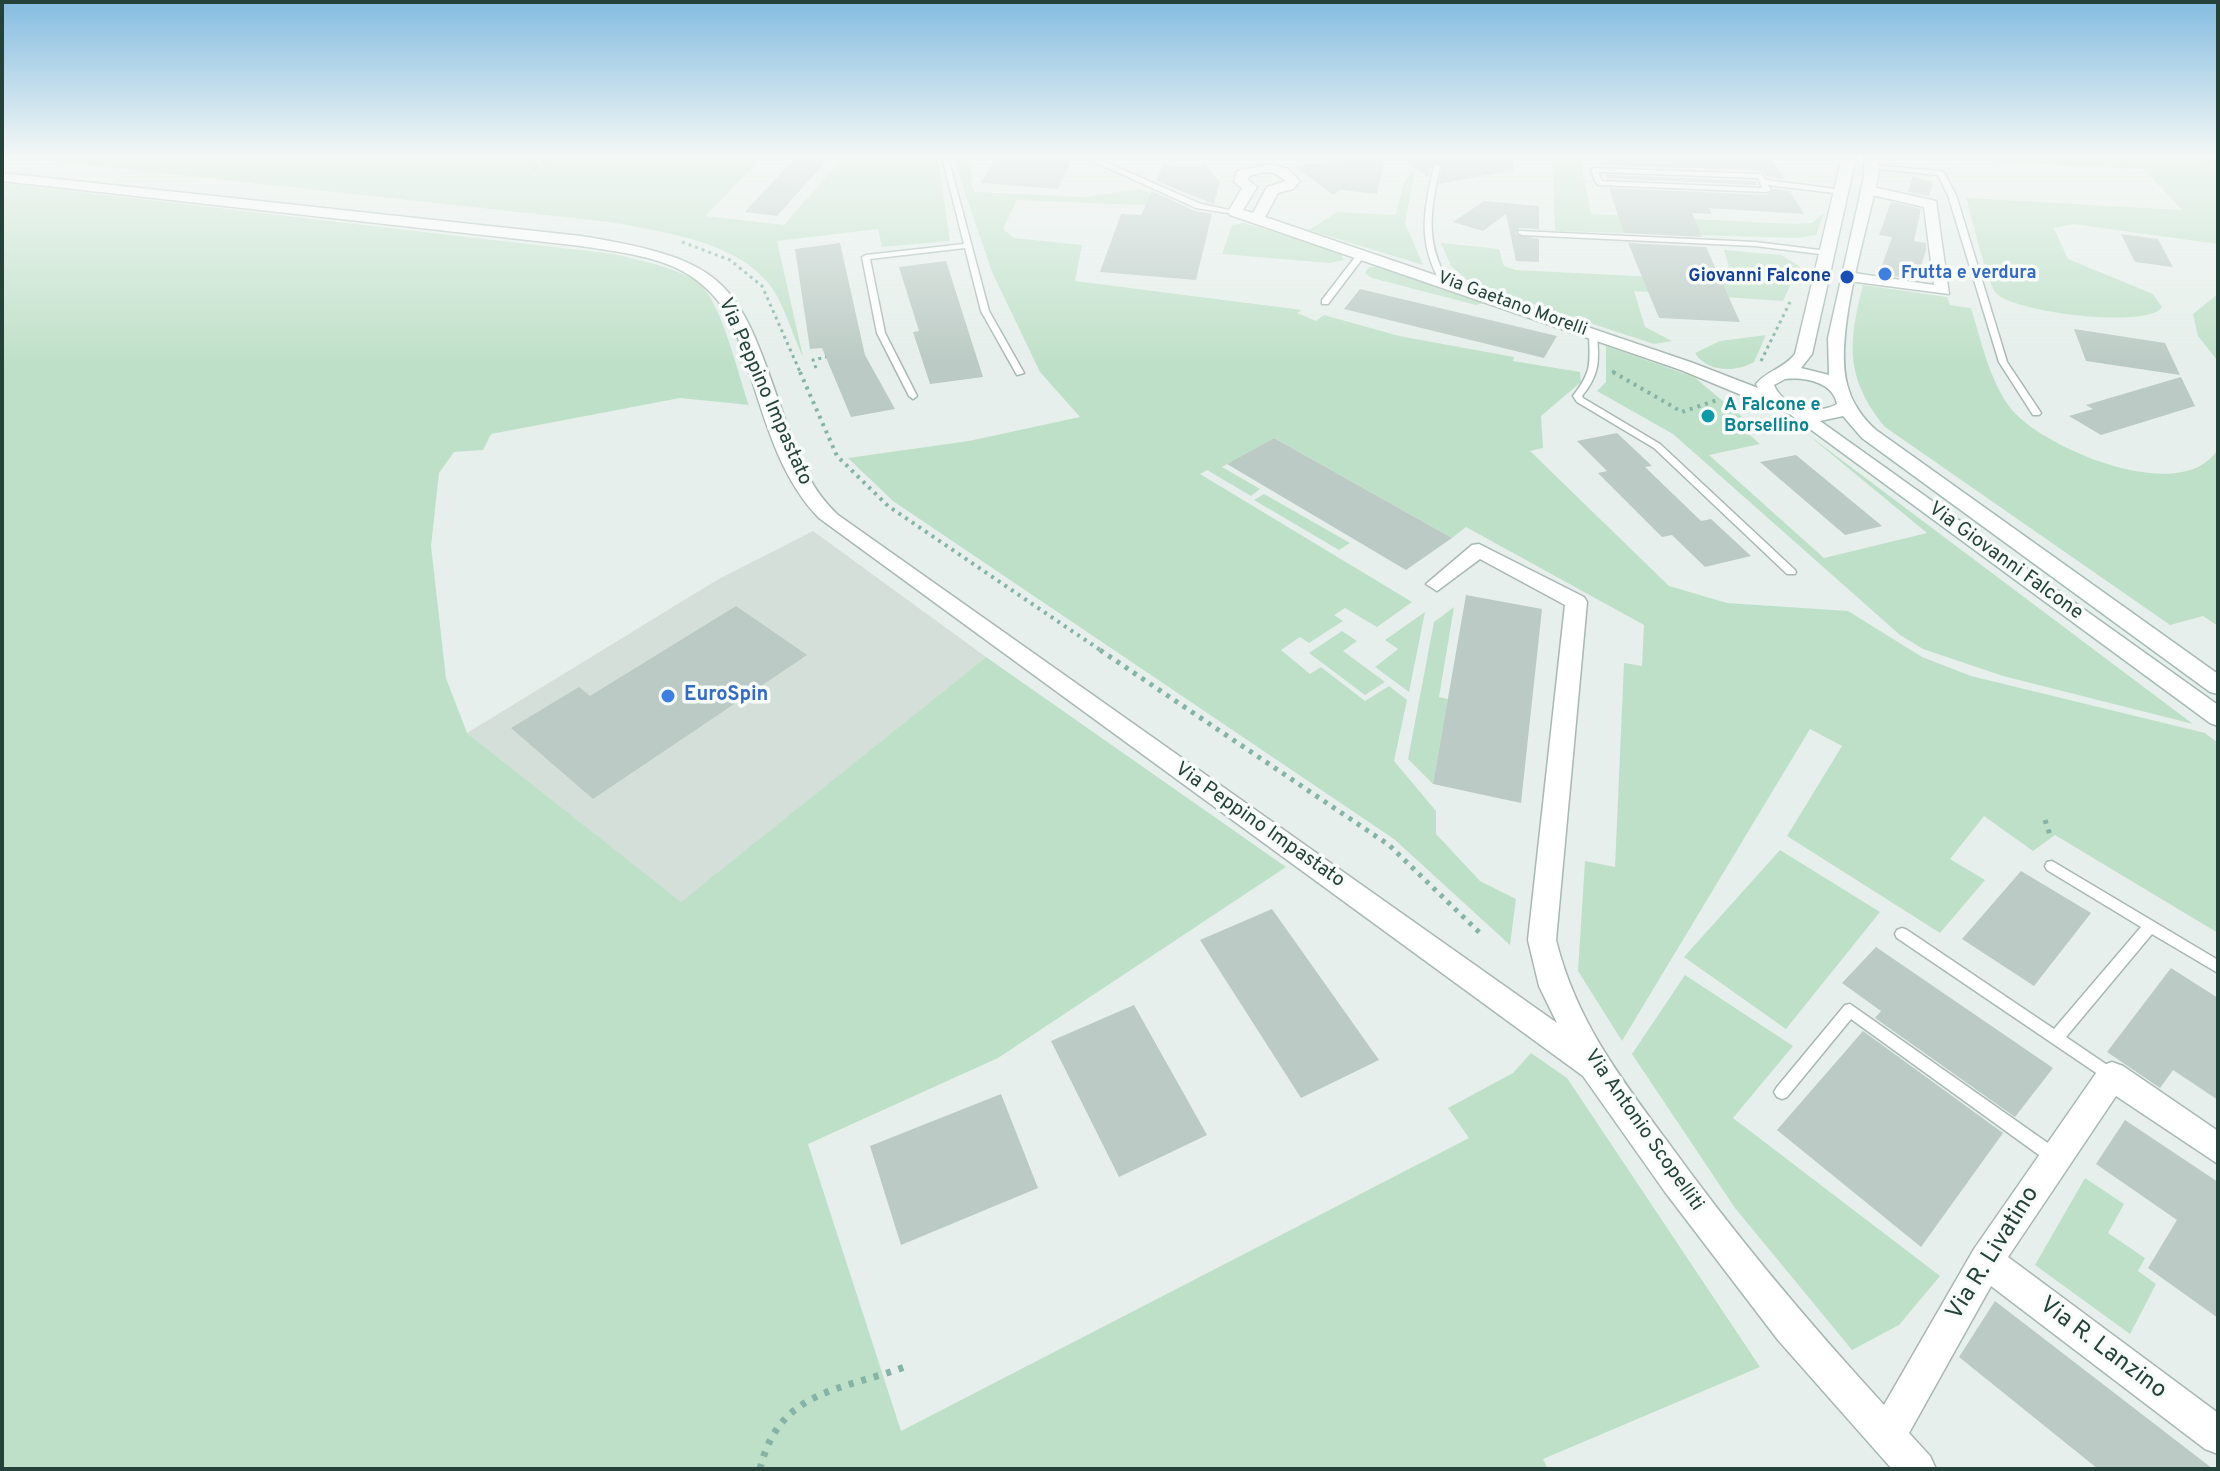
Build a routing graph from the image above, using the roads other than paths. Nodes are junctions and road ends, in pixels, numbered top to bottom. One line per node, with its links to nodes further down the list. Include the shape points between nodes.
1 (442, 226): 34 (street, Via Peppino Impastato, via 641,252 708,278 742,331 802,484 819,508)
2 (961, 226): 10 (lane)
3 (1277, 226): 12 (street, Via Gaetano Morelli)
4 (1425, 226): 14 (lane, via 1435,268)
5 (1835, 226): 11 (street)
6 (1859, 226): 13 (street)
7 (1934, 226): 13 (street, via 1943,291)
8 (1961, 226): 24 (lane, via 2003,362)
9 (1522, 233): 11 (lane)
10 (966, 246): 17 (lane, via 985,311); 21 (lane, via 866,257 881,333)
11 (1828, 253): 18 (street, via 1803,354)
12 (1362, 254): 14 (street, Via Gaetano Morelli); 15 (lane)
13 (1847, 277): 22 (street, via 1836,338)
14 (1444, 281): 16 (street, Via Gaetano Morelli)
15 (1325, 302)
16 (1593, 334): 19 (street, Via Gaetano Morelli); 25 (lane, via 1591,383 1577,396 1657,446)
17 (1020, 373)
18 (1789, 373): 20 (street, Via Gaetano Morelli); 22 (street, via 1815,377)
19 (1721, 378): 20 (street, Via Gaetano Morelli); 23 (street, Via Gaetano Morelli)
20 (1770, 378): 23 (street, via 1766,390)
21 (913, 396)
22 (1842, 397): 23 (street, via 1840,412 1818,415); 27 (street, Via Giovanni Falcone, via 1869,434 1935,486)
23 (1785, 407): 28 (street, Via Giovanni Falcone, via 1831,434)
24 (2036, 413)
25 (1791, 572)
26 (1437, 584): 34 (street, Via Antonio Scopelliti, via 1479,550 1576,602 1542,940 1553,986)
27 (2218, 686)
28 (2218, 717)
29 (2052, 866): 30 (lane)
30 (2151, 926): 32 (lane); 33 (lane)
31 (1902, 934): 33 (lane)
32 (2218, 967)
33 (2056, 1038): 35 (lane)
34 (1594, 1066): 41 (street, Via Antonio Scopelliti, via 1790,1328)
35 (2112, 1076): 37 (street); 38 (street, Via R. Livatino)
36 (1782, 1092): 38 (lane, via 1850,1010)
37 (2218, 1149)
38 (2056, 1158): 39 (street, Via R. Livatino)
39 (1986, 1261): 40 (street, Via R. Lanzino); 41 (street, Via R. Livatino)
40 (2218, 1436)
41 (1886, 1438): 42 (street, Via Antonio Scopelliti)
42 (1917, 1469)

